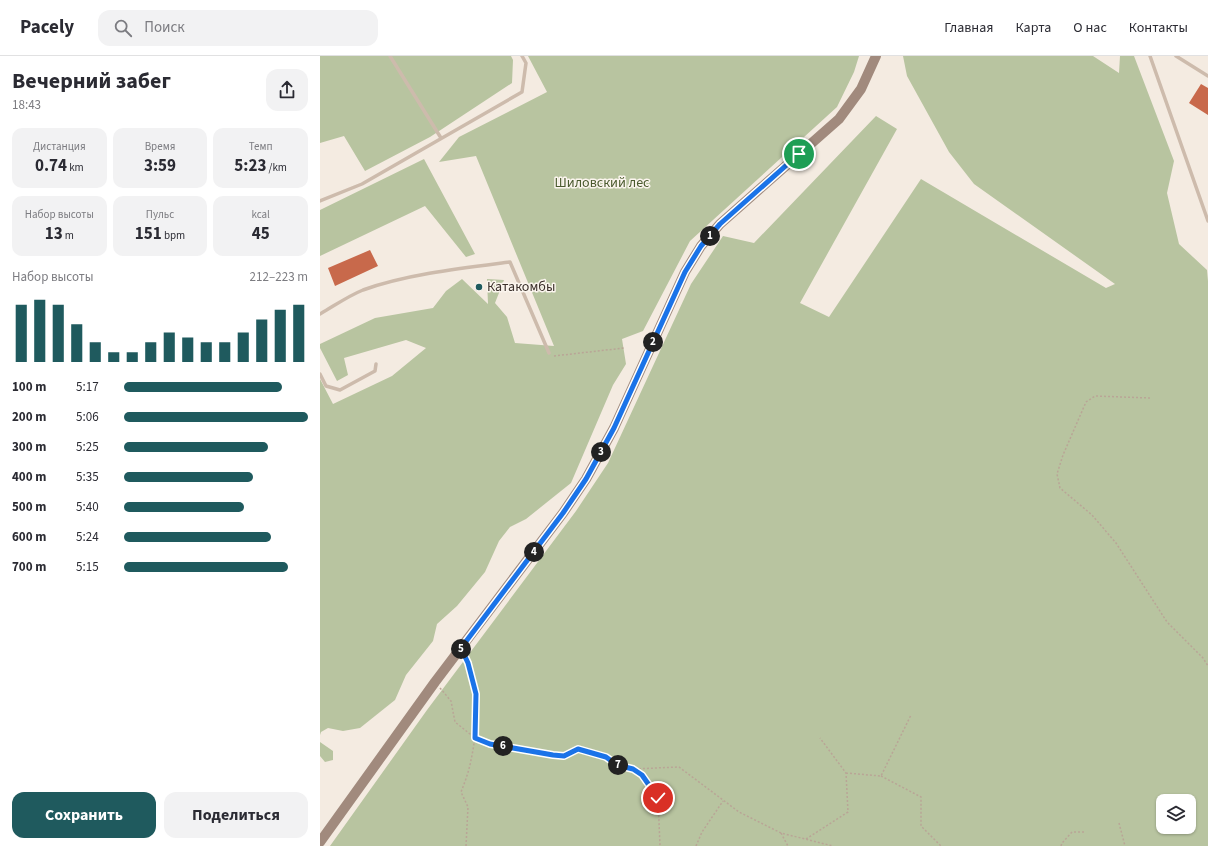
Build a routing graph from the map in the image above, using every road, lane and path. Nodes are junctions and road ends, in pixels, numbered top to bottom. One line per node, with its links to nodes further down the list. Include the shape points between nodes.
1 (390, 56): 7 (lane)
2 (522, 56): 7 (lane, via 526,63 522,92)
3 (876, 56): 16 (street, via 861,89 839,118 720,224 701,246 685,272 614,428 586,479)
4 (1150, 56): 9 (lane)
5 (1176, 56): 6 (lane)
6 (1208, 76)
7 (441, 138): 8 (lane, via 362,184)
8 (320, 201)
9 (1208, 221)
10 (320, 314): 12 (lane, via 362,291 394,281 510,262)
11 (624, 348): 12 (path, via 554,356)
12 (549, 353)
13 (376, 364): 14 (lane, via 374,371 340,390 326,386)
14 (320, 374)
15 (1150, 398): 17 (path, via 1095,396 1086,402 1057,474 1060,488 1092,515 1116,543 1167,622)
16 (461, 648): 18 (street); 20 (path, via 468,663 476,694)
17 (1208, 666)
18 (435, 682): 20 (path, via 451,701 455,722); 30 (street)
19 (911, 715): 24 (path)
20 (475, 738): 22 (path, via 490,744 553,755 564,756 578,749 606,757 617,765); 31 (path, via 461,792 468,807)
21 (820, 738): 23 (path)
22 (633, 769): 25 (path, via 679,767); 32 (path, via 642,775 658,798)
23 (846, 773): 24 (path); 29 (path, via 848,812)
24 (881, 776): 36 (path, via 921,797 921,826)
25 (723, 801): 28 (path); 33 (path, via 702,832)
26 (1119, 823): 38 (path)
27 (1085, 832): 37 (path, via 1072,832)
28 (781, 833): 29 (path); 34 (path)
29 (805, 840): 35 (path)
30 (320, 842)
31 (466, 846)
32 (660, 846)
33 (696, 846)
34 (788, 846)
35 (833, 846)
36 (941, 846)
37 (1062, 846)
38 (1125, 846)

